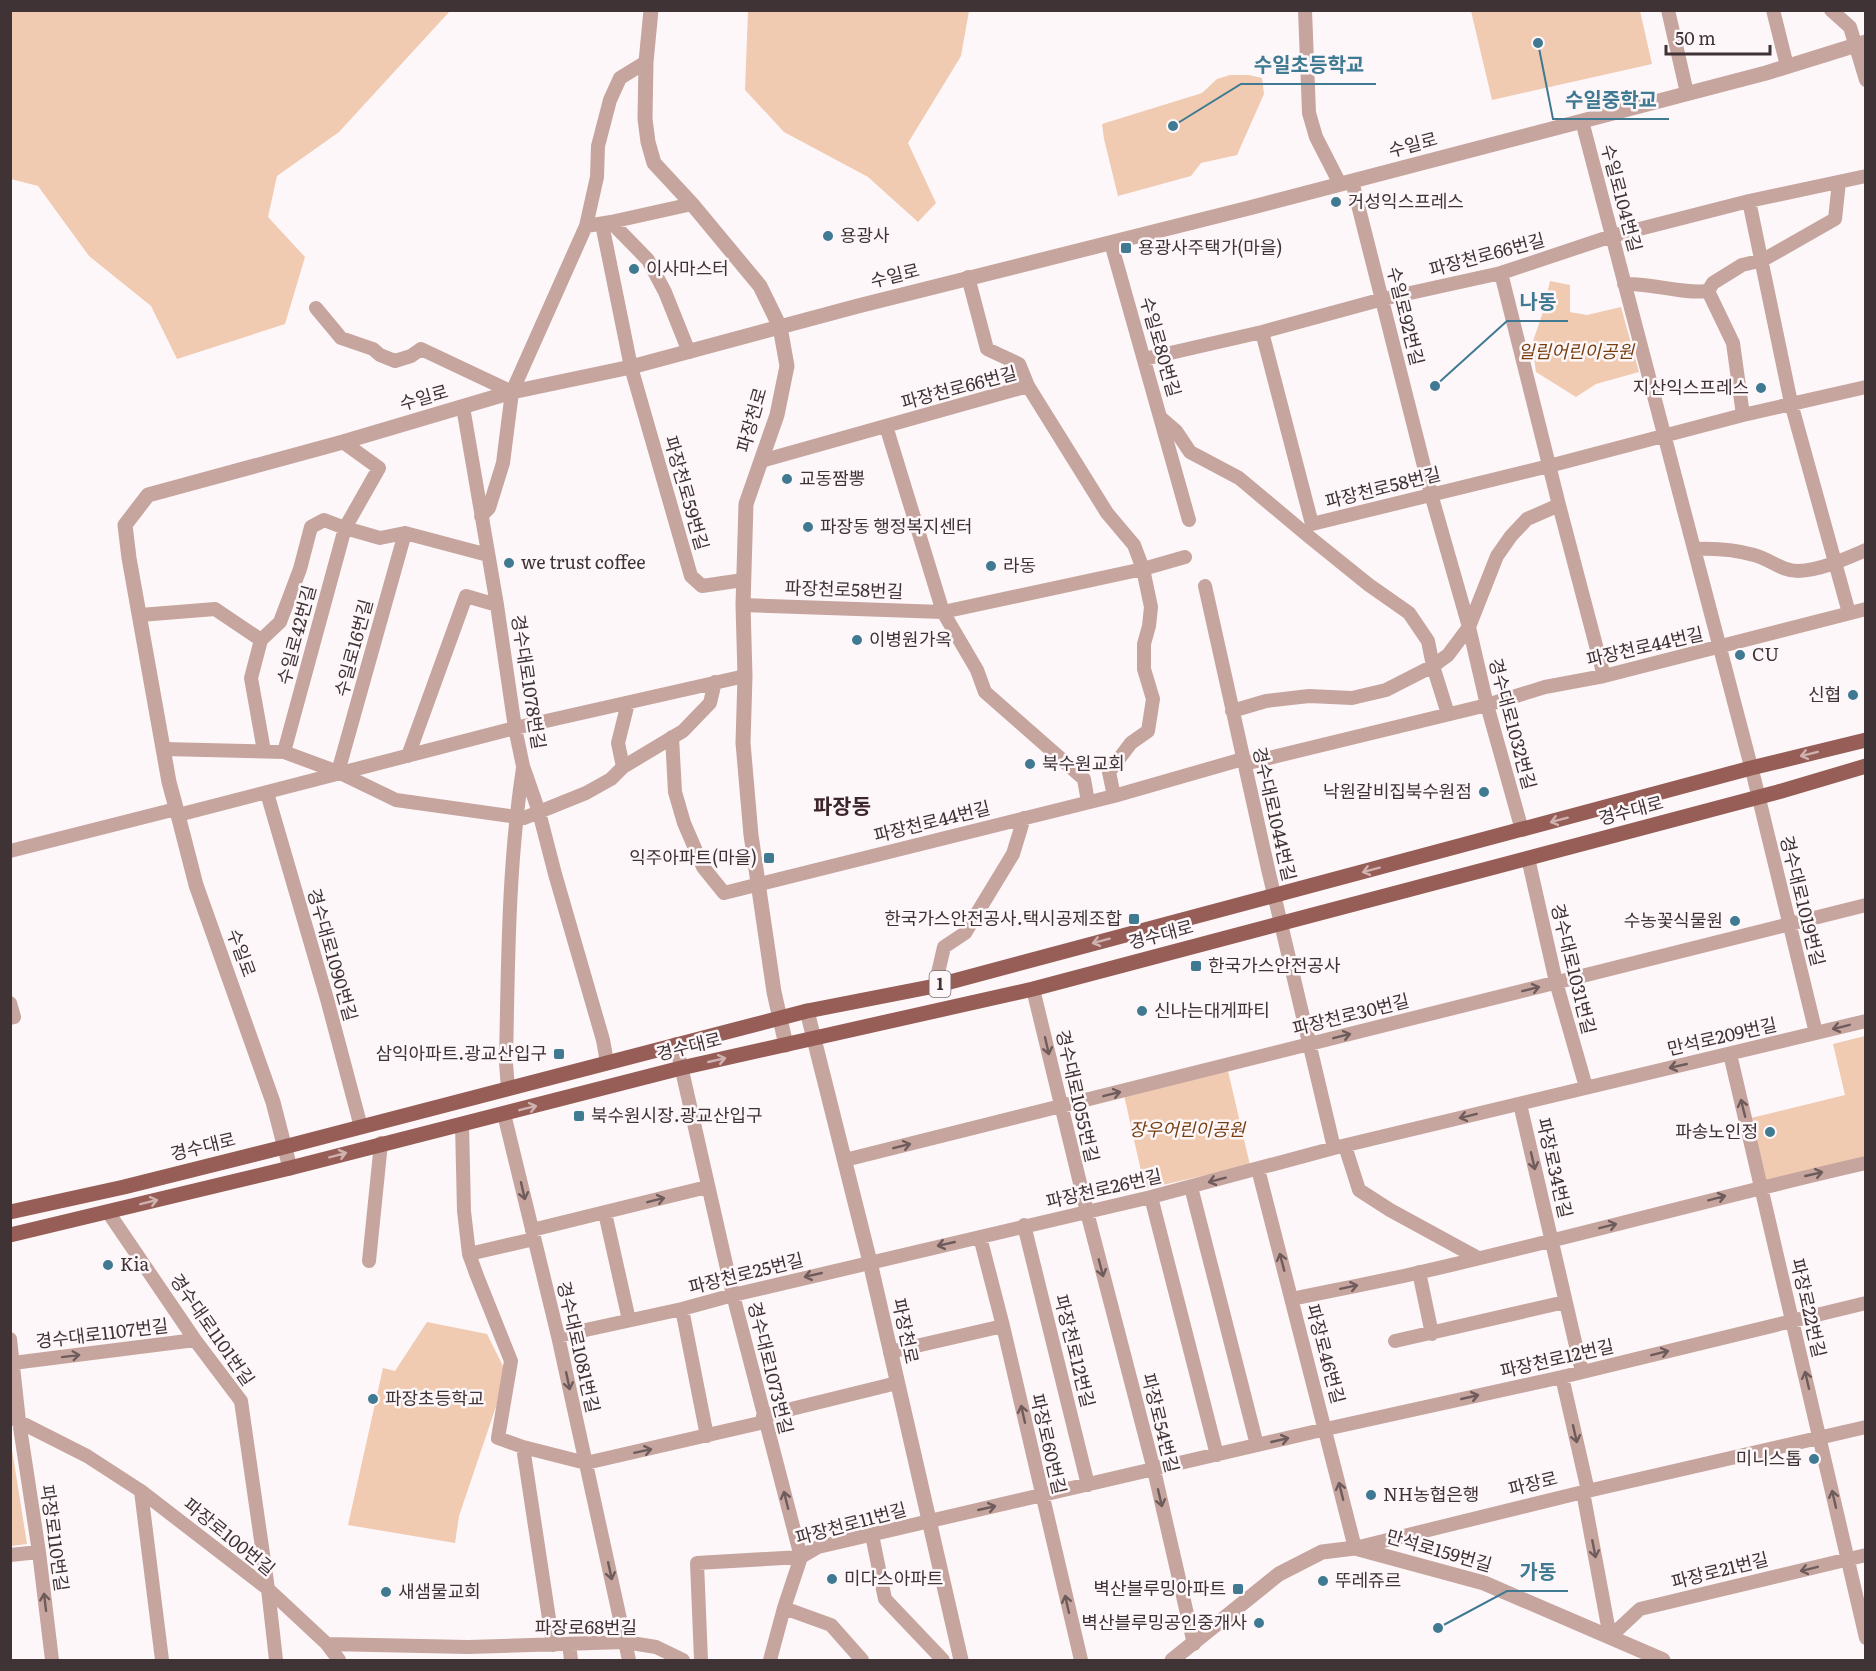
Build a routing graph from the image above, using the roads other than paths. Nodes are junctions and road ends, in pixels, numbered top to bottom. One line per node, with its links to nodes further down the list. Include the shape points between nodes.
1 (651, 10): 7 (street, 파장천로)
2 (1305, 10): 14 (street, 수일로92번길, via 1309,113 1316,137)
3 (1668, 10): 10 (street)
4 (1773, 10): 8 (street)
5 (1831, 10): 6 (street)
6 (1861, 43): 8 (street, 수일로); 9 (street)
7 (646, 62): 16 (street, 파장천로, via 645,119 654,163); 18 (street, via 620,78 610,100 598,146 597,177)
8 (1787, 66): 10 (street, 수일로)
9 (1866, 80)
10 (1688, 93): 11 (street, 수일로)
11 (1582, 121): 14 (street, 수일로); 19 (street, 수일로104번길)
12 (1866, 176): 13 (street, 파장천로66번길)
13 (1839, 182): 15 (street, 파장천로66번길); 21 (street, via 1835,219)
14 (1346, 183): 20 (street, 수일로); 26 (street, 수일로92번길)
15 (1749, 201): 19 (street, 파장천로66번길); 21 (street)
16 (692, 204): 17 (street); 28 (street, 파장천로, via 760,286)
17 (607, 223): 18 (street); 30 (street, via 648,260); 32 (street, 파장천로59번길)
18 (586, 226): 35 (street)
19 (1612, 236): 22 (street, 파장천로66번길); 24 (street, 수일로104번길)
20 (1111, 243): 23 (street, 수일로); 31 (street, 수일로80번길)
21 (1763, 260): 25 (street, via 1742,265 1713,283); 36 (street)
22 (1501, 273): 26 (street, 파장천로66번길); 44 (street)
23 (968, 277): 28 (street, 수일로); 33 (street, via 987,349 1020,364)
24 (1624, 284): 25 (street); 41 (street, 수일로104번길)
25 (1708, 291): 38 (street, via 1733,343)
26 (1383, 299): 29 (street, 파장천로66번길); 45 (street, 수일로92번길)
27 (316, 308): 35 (street, via 341,338 380,355 395,361 421,349)
28 (780, 327): 30 (street, 수일로); 43 (street, 파장천로, via 787,366 777,415)
29 (1262, 332): 31 (street, 파장천로66번길); 45 (street, 파장천로58번길, via 1312,524)
30 (689, 352): 32 (street, 수일로)
31 (1144, 359): 39 (street, 수일로80번길)
32 (631, 367): 35 (street, 수일로); 57 (street, 파장천로59번길, via 692,576 702,585)
33 (1028, 386): 40 (street, 파장천로66번길); 56 (street, 파장천로66번길, via 1107,513 1134,545)
34 (1866, 387): 36 (street, 파장천로58번길)
35 (512, 392): 37 (street, 수일로); 47 (street, via 503,463 489,508)
36 (1791, 403): 38 (street, 파장천로58번길); 55 (street)
37 (463, 407): 42 (street, 수일로); 47 (street, 경수대로1078번길)
38 (1743, 415): 41 (street, 파장천로58번길)
39 (1161, 418): 48 (street); 68 (street, 수일로80번길, via 1176,431 1190,453 1239,478 1409,613 1428,641)
40 (886, 426): 43 (street, 파장천로66번길); 62 (street)
41 (1665, 436): 44 (street, 파장천로58번길); 51 (street, 수일로104번길)
42 (343, 442): 49 (street, 수일로42번길, via 379,468); 64 (street, 수일로, via 148,495 125,525)
43 (761, 461): 57 (street, 파장천로, via 746,504)
44 (1549, 466): 45 (street, 파장천로58번길); 46 (street)
45 (1431, 494): 65 (street, 경수대로1032번길)
46 (1559, 505): 65 (street, via 1527,519 1511,536 1497,556); 70 (street)
47 (480, 516): 53 (street, 경수대로1078번길)
48 (1189, 520)
49 (345, 528): 50 (street, via 380,538); 66 (street, 수일로42번길, via 324,520 311,527 280,622); 81 (street, 수일로42번길)
50 (405, 533): 53 (street); 87 (street, 수일로16번길)
51 (1694, 549): 55 (street, via 1717,548 1756,555 1798,571); 67 (street, 수일로104번길)
52 (1866, 550): 55 (street)
53 (488, 555): 59 (street, 경수대로1078번길)
54 (1185, 557): 56 (street, 파장천로58번길)
55 (1835, 563): 63 (street)
56 (1143, 569): 62 (street, 파장천로58번길); 88 (street, via 1151,607 1144,644 1144,669 1153,699 1148,731 1131,743)
57 (743, 580): 60 (street, 파장천로)
58 (1205, 586): 74 (street, 경수대로1044번길)
59 (497, 605): 76 (street, 경수대로1078번길); 82 (street, via 466,596)
60 (743, 605): 62 (street, 파장천로58번길); 69 (street, 파장천로)
61 (1866, 609): 63 (street, 파장천로44번길)
62 (943, 612): 90 (street, via 977,670 985,692)
63 (1849, 613): 67 (street, 파장천로44번길)
64 (140, 615): 66 (street, via 215,609); 79 (street, 수일로)
65 (1469, 627): 68 (street, via 1448,655); 73 (street, 경수대로1032번길)
66 (261, 640): 80 (street, 수일로42번길, via 251,678)
67 (1718, 648): 70 (street, 파장천로44번길); 89 (street, 경수대로1019번길)
68 (1433, 666): 74 (street, via 1386,690 1352,698 1309,696 1266,701); 75 (street)
69 (745, 676): 71 (street); 102 (street, 파장천로, via 743,743)
70 (1604, 676): 73 (street, 파장천로44번길, via 1545,687)
71 (715, 682): 72 (street); 77 (street, via 710,703)
72 (628, 703): 76 (street); 86 (street, via 618,743)
73 (1487, 705): 75 (street, 파장천로44번길); 99 (street, 경수대로1032번길)
74 (1232, 711): 83 (street, 경수대로1044번길)
75 (1448, 714): 83 (street, 파장천로44번길)
76 (515, 728): 82 (street); 84 (street, 경수대로1078번길)
77 (672, 737): 86 (street); 102 (street, via 675,792 703,867 724,892)
78 (1866, 740): 89 (main road, 경수대로 / 1, one-way to 89)
79 (164, 748): 80 (street); 95 (street, 수일로)
80 (264, 751): 81 (street)
81 (284, 752): 87 (street)
82 (408, 756): 87 (street)
83 (1244, 762): 92 (street, 파장천로44번길); 103 (street, 경수대로1044번길)
84 (523, 766): 96 (street, 경수대로1078번길); 97 (street)
85 (1866, 766): 93 (main road, 경수대로 / 1)
86 (623, 767): 96 (street, via 612,779)
87 (338, 772): 91 (street); 97 (street, via 396,800)
88 (1108, 772): 90 (street); 92 (street)
89 (1752, 773): 93 (street, 경수대로1019번길); 99 (main road, 경수대로 / 1, one-way to 99)
90 (1084, 779): 94 (street)
91 (267, 793): 95 (street); 129 (street, 경수대로1090번길)
92 (1114, 796): 94 (street, 파장천로44번길)
93 (1758, 796): 101 (main road, 경수대로 / 1); 106 (street, 경수대로1019번길)
94 (1088, 802): 98 (street, 파장천로44번길)
95 (177, 812): 100 (street); 131 (street, 수일로, via 196,885 273,1102)
96 (539, 812): 97 (street); 121 (street, 경수대로1078번길)
97 (515, 817): 124 (street)
98 (1024, 818): 102 (street, 파장천로44번길); 108 (street, via 1013,854 971,924 944,947)
99 (1522, 830): 103 (main road, 경수대로 / 1, one-way to 103)
100 (10, 851)
101 (1528, 858): 105 (main road, 경수대로 / 1); 107 (street, 경수대로1031번길)
102 (758, 884): 113 (street, 파장천로)
103 (1275, 895): 105 (street, 경수대로1044번길); 108 (main road, 경수대로 / 1, one-way to 108)
104 (1866, 905): 106 (street, 파장천로30번길)
105 (1281, 924): 109 (main road, 경수대로 / 1); 118 (street, 경수대로1044번길)
106 (1790, 924): 107 (street, 파장천로30번길); 115 (street, 경수대로1019번길)
107 (1556, 982): 118 (street, 파장천로30번길, one-way to 107); 123 (street, 경수대로1031번길)
108 (935, 986): 111 (main road, 경수대로 / 1)
109 (1034, 989): 116 (main road, 경수대로 / 1); 126 (street, 경수대로1055번길, one-way to 126)
110 (10, 1003): 112 (street, via 14,1017)
111 (807, 1011): 113 (main road, 경수대로 / 1); 116 (street, 파장천로)
112 (10, 1018)
113 (780, 1018): 117 (main road, 경수대로 / 1); 119 (street, 파장천로)
114 (1866, 1021): 115 (street, 만석로209번길, one-way to 115)
115 (1816, 1033): 120 (street, 만석로209번길)
116 (815, 1038): 119 (main road, 경수대로 / 1); 133 (street, 파장천로)
117 (676, 1044): 121 (main road, 경수대로 / 1); 122 (street, 경수대로1073번길)
118 (1309, 1044): 126 (street, 파장천로30번길, one-way to 118); 132 (street, 경수대로1044번길)
119 (786, 1045): 122 (main road, 경수대로 / 1, one-way to 119)
120 (1730, 1054): 123 (street, 만석로209번길, one-way to 123); 137 (street, 파장로22번길, one-way to 120)
121 (607, 1062): 124 (main road, 경수대로 / 1)
122 (681, 1068): 127 (main road, 경수대로 / 1, one-way to 122); 139 (street, 경수대로1073번길)
123 (1586, 1087): 125 (street, 파장천로26번길)
124 (508, 1089): 129 (main road, 경수대로 / 1)
125 (1520, 1104): 132 (street, 파장천로26번길, one-way to 132); 151 (street, 파장로34번길, one-way to 151)
126 (1061, 1106): 133 (street, 파장천로30번길, one-way to 126); 144 (street, 경수대로1055번길)
127 (504, 1114): 128 (main road, 경수대로 / 1); 149 (street, 경수대로1081번길, one-way to 149)
128 (462, 1124): 130 (main road, 경수대로 / 1); 152 (street)
129 (361, 1126): 131 (main road, 경수대로 / 1)
130 (381, 1143): 135 (main road, 경수대로 / 1, one-way to 130); 154 (street)
131 (284, 1147): 135 (street, 수일로); 141 (main road, 경수대로 / 1)
132 (1340, 1147): 136 (street, 파장천로26번길); 153 (street, via 1359,1190)
133 (845, 1160): 155 (street, 파장천로)
134 (1866, 1163): 137 (street, one-way to 134)
135 (290, 1168): 143 (main road, 경수대로 / 1, one-way to 135)
136 (1258, 1169): 138 (street, 파장천로26번길, one-way to 138); 158 (street, 파장로46번길, one-way to 136)
137 (1762, 1186): 151 (street, 파장로34번길, one-way to 137); 163 (street, 파장로22번길)
138 (1191, 1187): 140 (street, 파장천로26번길); 181 (street)
139 (707, 1188): 145 (street, one-way to 139); 157 (street, 경수대로1073번길)
140 (1151, 1197): 144 (street, 파장천로26번길); 183 (street)
141 (53, 1203): 142 (main road, 경수대로 / 1); 146 (main road)
142 (10, 1212)
143 (108, 1212): 146 (main road, 경수대로 / 1); 168 (street, 경수대로1101번길)
144 (1087, 1212): 147 (street, 파장천로26번길); 185 (street, 파장로54번길, one-way to 185)
145 (605, 1213): 149 (street); 162 (street)
146 (58, 1224): 148 (main road, 경수대로 / 1)
147 (1024, 1225): 150 (street, 파장천로26번길); 186 (street, 파장천로12번길)
148 (10, 1235)
149 (533, 1235): 152 (street); 166 (street, 경수대로1081번길)
150 (980, 1236): 155 (street, 파장천로26번길, one-way to 155); 164 (street, 파장로60번길)
151 (1551, 1240): 153 (street, 파장로34번길); 159 (street, 파장로34번길)
152 (469, 1254): 182 (street, via 512,1361 498,1438)
153 (1478, 1258): 156 (street, 파장로34번길)
154 (369, 1261)
155 (870, 1262): 157 (street, 파장천로25번길, one-way to 157); 170 (street, 파장천로)
156 (1419, 1272): 158 (street, 파장로34번길, one-way to 156); 165 (street)
157 (732, 1295): 161 (street, 파장천로25번길); 176 (street, 경수대로1073번길)
158 (1292, 1299): 178 (street, 파장로46번길)
159 (1565, 1302): 165 (street); 172 (street, 파장로34번길)
160 (1866, 1303): 163 (street, 파장천로12번길)
161 (682, 1309): 162 (street, 파장천로25번길); 179 (street)
162 (629, 1320): 166 (street, 파장천로25번길)
163 (1792, 1320): 172 (street, 파장천로12번길, one-way to 163); 180 (street, 파장로22번길, one-way to 163)
164 (1003, 1326): 170 (street); 189 (street, 파장로60번길, one-way to 164)
165 (1432, 1334): 169 (street)
166 (558, 1335): 184 (street, 경수대로1081번길, one-way to 184)
167 (10, 1339): 171 (street, 경수대로1107번길)
168 (195, 1340): 171 (street, 경수대로1107번길, one-way to 168); 198 (street, 경수대로1101번길, via 241,1401)
169 (1395, 1341)
170 (890, 1352): 174 (street, 파장천로)
171 (13, 1363): 175 (street, 경수대로1107번길)
172 (1582, 1372): 173 (street, 파장천로12번길)
173 (1562, 1377): 178 (street, 파장천로12번길, one-way to 173); 188 (street, one-way to 188)
174 (897, 1383): 176 (street); 190 (street, 파장천로)
175 (15, 1419): 187 (street, 파장로100번길, via 87,1456); 193 (street, 파장로110번길)
176 (763, 1419): 179 (street); 196 (street, 경수대로1073번길, one-way to 176)
177 (1866, 1427): 180 (street, 파장로)
178 (1326, 1429): 181 (street, 파장천로12번길, one-way to 178); 192 (street, 파장로46번길, one-way to 178)
179 (707, 1437): 184 (street, one-way to 179)
180 (1820, 1437): 188 (street, 파장로); 197 (street, one-way to 180)
181 (1257, 1445): 183 (street, 파장천로12번길)
182 (523, 1447): 184 (street); 206 (street)
183 (1217, 1455): 185 (street, 파장천로12번길)
184 (586, 1463): 202 (street, 경수대로1081번길, one-way to 202)
185 (1154, 1470): 186 (street, 파장천로12번길); 205 (street, 파장로54번길, one-way to 205)
186 (1088, 1485): 189 (street, 파장천로12번길)
187 (141, 1491): 198 (street, 파장로100번길); 209 (street)
188 (1586, 1491): 192 (street, 파장로); 200 (street, one-way to 200)
189 (1042, 1496): 190 (street, 파장천로12번길, one-way to 189); 220 (street, 파장로60번길, one-way to 189)
190 (931, 1522): 191 (street, 파장천로11번길); 219 (street, 파장천로)
191 (872, 1535): 196 (street, 파장천로11번길, via 818,1547); 218 (street, via 885,1599)
192 (1355, 1548): 200 (street, 만석로159번길, via 1484,1583); 205 (street, 파장로, via 1322,1552 1279,1574)
193 (39, 1552): 195 (street); 208 (street, 파장로110번길, one-way to 193)
194 (1866, 1555): 197 (street, 파장로21번길)
195 (10, 1556)
196 (801, 1557): 199 (street); 215 (street, 파장천로11번길, via 698,1563)
197 (1848, 1559): 200 (street, 파장로21번길, one-way to 200, via 1640,1609); 201 (street)
198 (268, 1589): 203 (street); 210 (street, 파장로100번길)
199 (784, 1608): 216 (street); 217 (street, via 831,1625)
200 (1610, 1637): 222 (street, 만석로159번길)
201 (1866, 1638)
202 (625, 1642): 204 (street, 파장로68번길); 213 (street, 경수대로1081번길); 214 (street, 파장로68번길, via 656,1647)
203 (327, 1644): 207 (street, 파장로68번길); 211 (street)
204 (569, 1644): 206 (street, 파장로68번길); 212 (street)
205 (1194, 1644): 221 (street, 파장로)
206 (553, 1645): 207 (street, 파장로68번길)
207 (485, 1654)
208 (52, 1660)
209 (162, 1660)
210 (276, 1660)
211 (339, 1660)
212 (571, 1660)
213 (629, 1660)
214 (683, 1660)
215 (701, 1660)
216 (770, 1660)
217 (862, 1660)
218 (943, 1660)
219 (961, 1660)
220 (1081, 1660)
221 (1172, 1660)
222 (1663, 1660)

